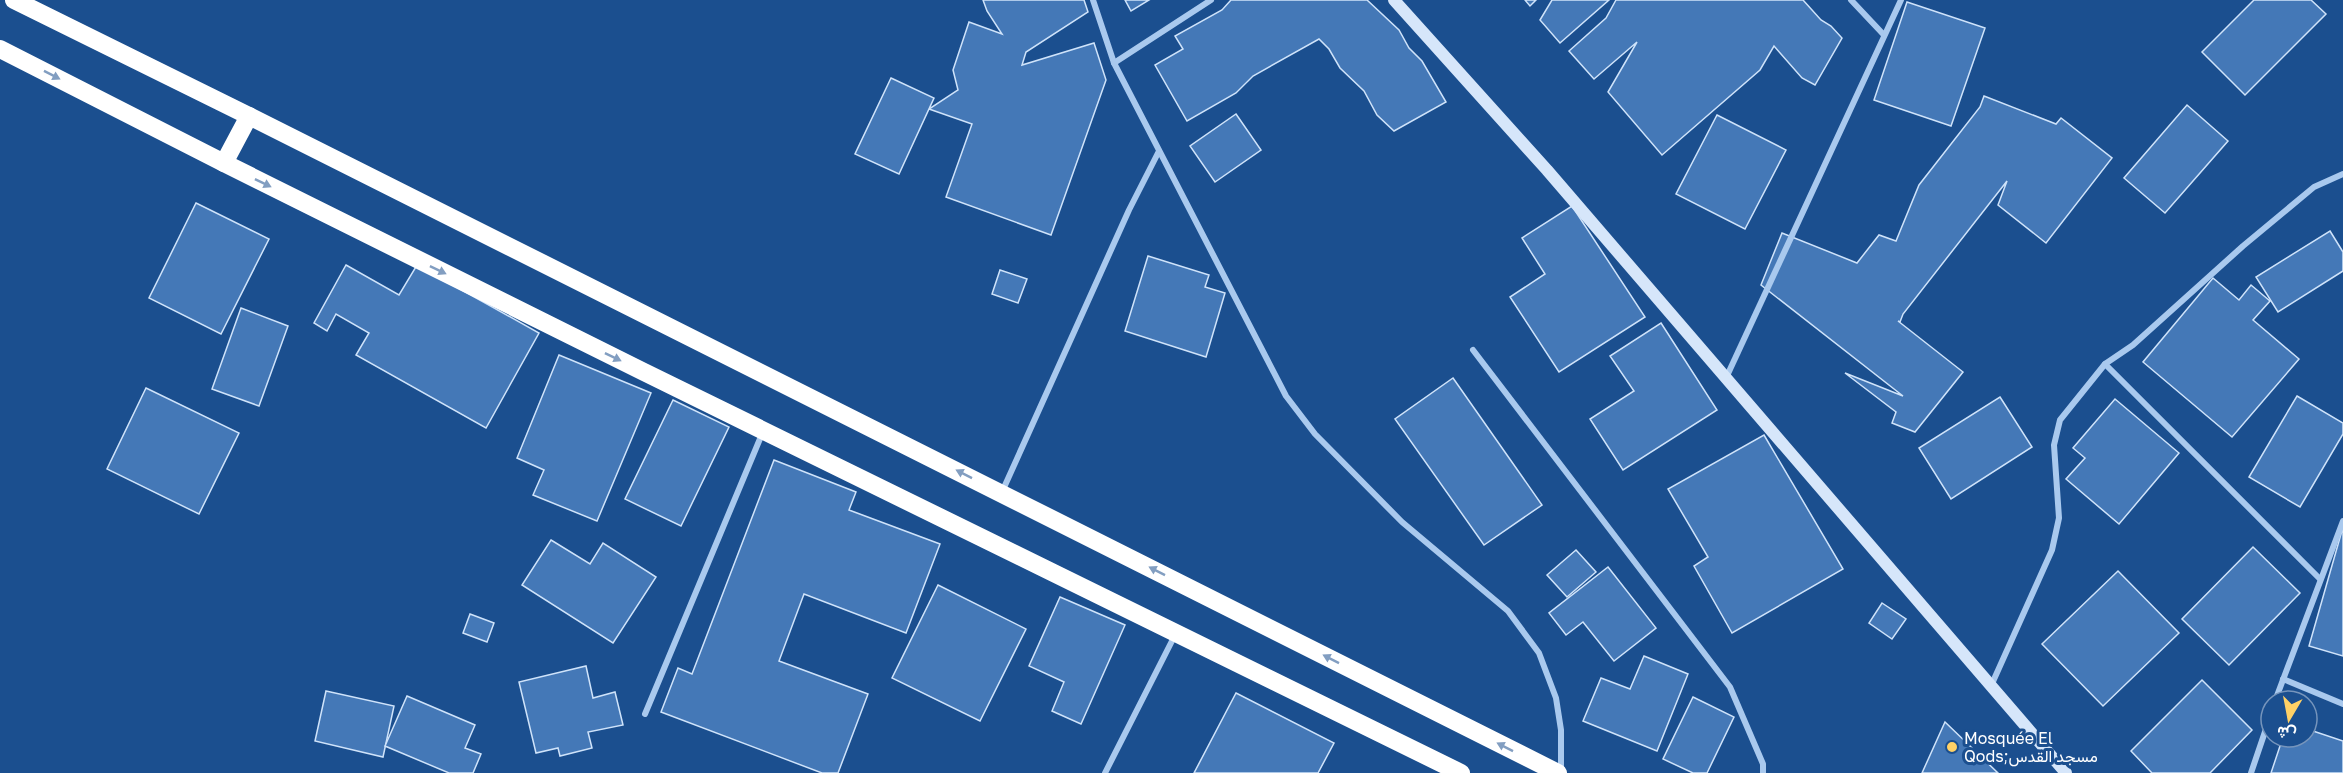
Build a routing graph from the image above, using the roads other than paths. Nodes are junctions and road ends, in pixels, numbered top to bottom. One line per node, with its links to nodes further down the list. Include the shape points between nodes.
1 (14, 0): 10 (highway)
2 (1093, 0): 9 (street)
3 (1211, 0): 9 (street)
4 (1394, 0): 16 (street, via 1547,170)
5 (1851, 0): 7 (street)
6 (1901, 0): 7 (street)
7 (1884, 35): 16 (street)
8 (0, 49): 12 (highway, one-way to 12)
9 (1114, 63): 11 (street)
10 (249, 116): 12 (highway); 18 (highway, one-way to 10)
11 (1159, 151): 18 (street); 30 (street, via 1286,396 1315,434 1402,522 1508,611 1539,653 1556,698 1561,730)
12 (224, 164): 17 (highway, one-way to 17)
13 (2343, 174): 15 (street, via 2314,187 2133,345)
14 (1473, 350): 31 (street, via 1730,687 1763,764)
15 (2106, 364): 20 (street); 23 (street, via 2060,420 2054,445 2059,518 2052,550)
16 (1725, 378): 23 (street)
17 (764, 430): 21 (highway); 26 (street)
18 (1001, 493): 30 (highway, one-way to 18)
19 (2343, 521): 20 (street)
20 (2320, 579): 22 (street)
21 (1177, 632): 28 (street); 29 (highway)
22 (2283, 679): 24 (street); 25 (street)
23 (1991, 686): 32 (street)
24 (2279, 689)
25 (2343, 704)
26 (645, 714)
27 (2259, 749): 33 (street)
28 (1105, 773)
29 (1461, 773)
30 (1559, 773)
31 (1763, 773)
32 (2066, 773)
33 (2251, 773)

